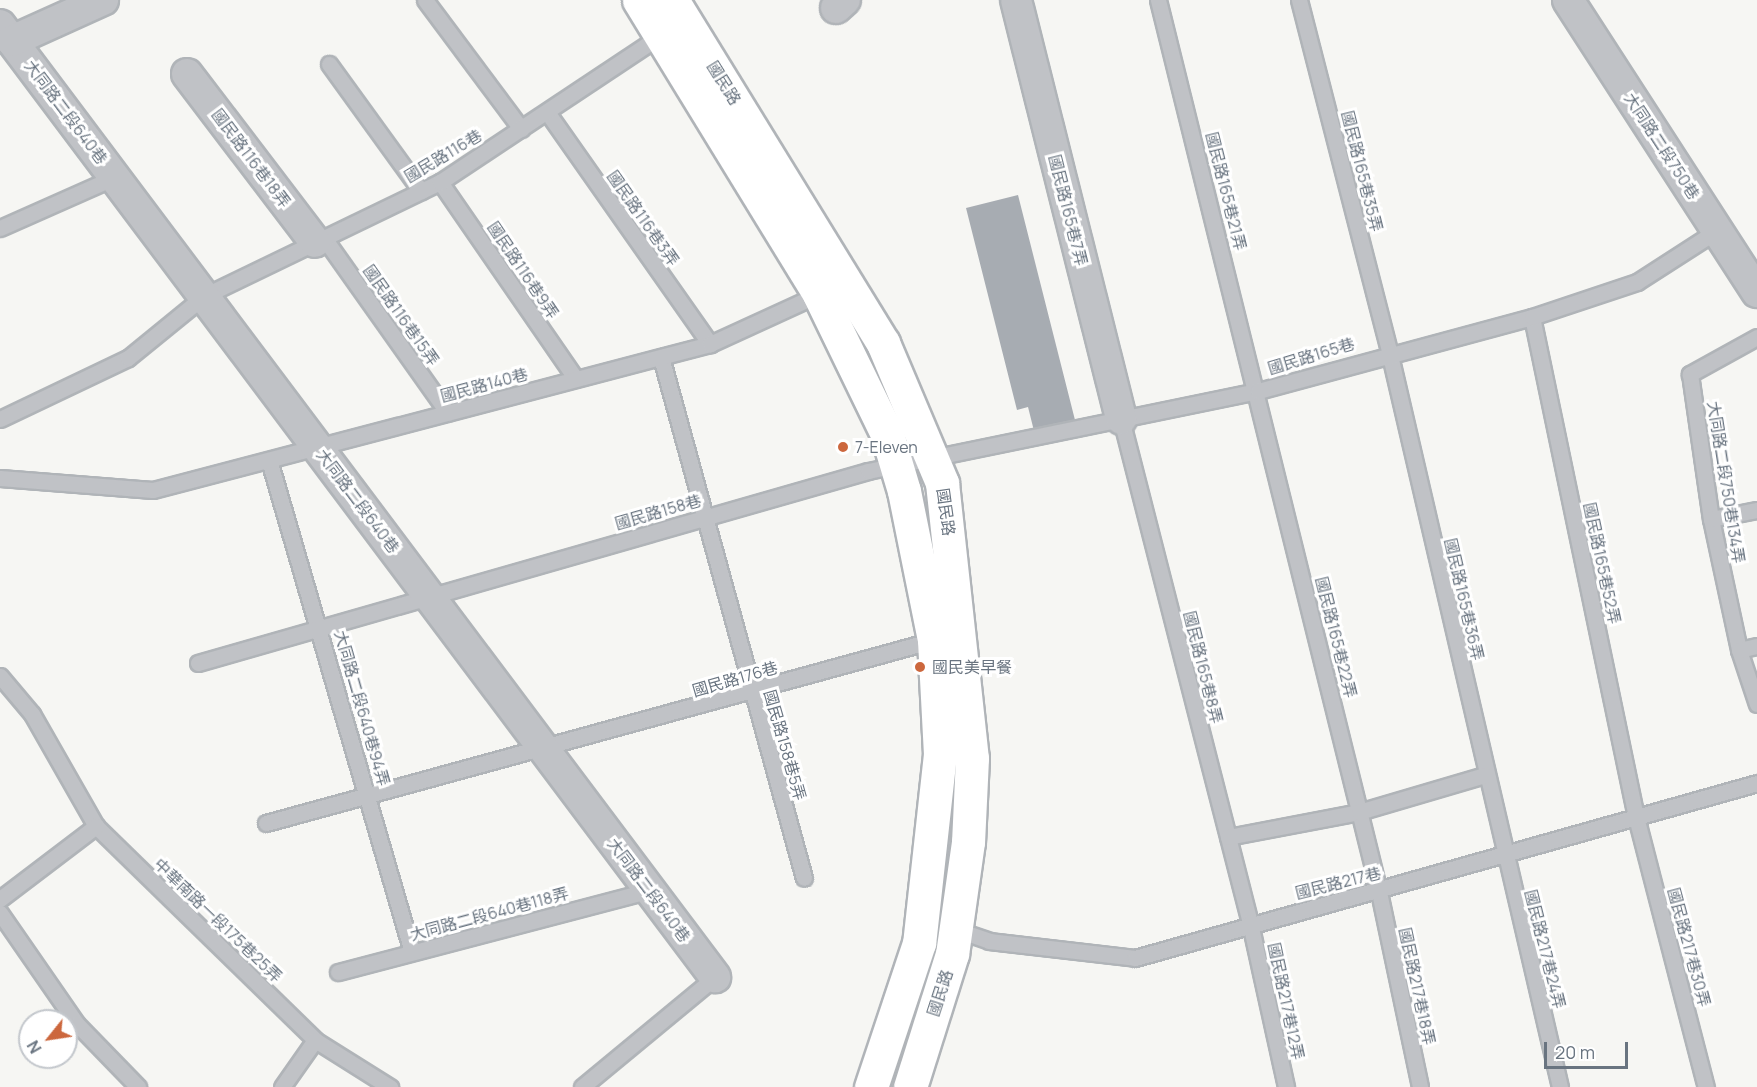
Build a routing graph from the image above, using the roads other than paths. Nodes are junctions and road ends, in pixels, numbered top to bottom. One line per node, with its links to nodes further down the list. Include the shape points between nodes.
1 (103, 0): 9 (street)
2 (425, 0): 13 (lane)
3 (639, 0): 8 (street, 國民路)
4 (1016, 0): 32 (street, 國民路165巷7弄)
5 (1158, 0): 29 (lane, 國民路165巷21弄)
6 (1299, 0): 26 (lane, 國民路165巷35弄)
7 (1568, 0): 18 (street, 大同路二段750巷)
8 (672, 19): 12 (lane, 國民路116巷); 21 (street, 國民路); 34 (street, 國民路, via 883,343)
9 (6, 33): 14 (street, 大同路二段640巷)
10 (329, 64): 16 (lane)
11 (187, 74): 19 (street, 國民路116巷18弄)
12 (547, 112): 13 (lane, 國民路116巷); 25 (lane, 國民路116巷3弄)
13 (521, 129): 15 (lane, 國民路116巷)
14 (115, 177): 17 (lane); 22 (street, 大同路二段640巷)
15 (440, 182): 16 (lane, 國民路116巷); 28 (lane, 國民路116巷9弄)
16 (421, 191): 19 (lane, 國民路116巷)
17 (0, 228)
18 (1716, 231): 20 (street, 大同路二段750巷); 23 (lane, 國民路165巷, via 1637,282)
19 (320, 240): 22 (lane, 國民路116巷); 30 (lane, 國民路116巷15弄)
20 (1757, 292)
21 (819, 294): 25 (lane, 國民路140巷); 36 (street, 國民路)
22 (204, 296): 31 (lane, 國民路116巷, via 128,358); 33 (street, 大同路二段640巷)
23 (1532, 317): 26 (lane, 國民路165巷); 55 (lane, 國民路165巷52弄)
24 (1757, 337): 40 (lane, 大同路二段750巷134弄, via 1690,374)
25 (710, 344): 27 (lane, 國民路140巷)
26 (1389, 351): 29 (lane, 國民路165巷); 51 (lane, 國民路165巷36弄)
27 (661, 357): 28 (lane, 國民路140巷); 39 (lane)
28 (576, 379): 30 (lane, 國民路140巷)
29 (1258, 390): 32 (lane, 國民路165巷); 54 (lane, 國民路165巷22弄)
30 (448, 413): 33 (lane, 國民路140巷)
31 (0, 419)
32 (1121, 419): 34 (lane, 國民路165巷); 58 (lane, 國民路165巷8弄)
33 (317, 447): 35 (lane, 國民路140巷); 41 (street, 大同路二段640巷)
34 (934, 456): 36 (lane, 國民路165巷); 67 (street, 國民路, via 962,634 972,758 968,842)
35 (269, 460): 37 (lane, 國民路140巷, via 153,490); 42 (lane)
36 (898, 464): 39 (lane, 國民路158巷); 43 (street, 國民路)
37 (0, 478)
38 (1757, 510): 40 (lane)
39 (707, 517): 41 (lane, 國民路158巷); 48 (lane, 國民路158巷5弄)
40 (1711, 519): 45 (lane, 大同路二段750巷134弄)
41 (429, 596): 42 (lane, 大同路二段640巷94弄); 50 (street, 大同路二段640巷)
42 (320, 628): 46 (lane, 大同路二段640巷94弄); 53 (lane, 大同路二段640巷94弄)
43 (934, 640): 48 (lane, 國民路176巷); 65 (street, 國民路, via 940,754)
44 (1757, 646): 45 (lane)
45 (1739, 650): 49 (lane, 大同路二段750巷134弄)
46 (198, 663)
47 (0, 676): 57 (lane, 中華南路一段175巷25弄, via 32,714)
48 (751, 693): 50 (lane, 國民路176巷); 60 (lane, 國民路158巷5弄)
49 (1757, 704)
50 (545, 751): 53 (lane, 國民路176巷); 61 (street, 大同路二段640巷)
51 (1485, 775): 54 (lane); 59 (lane, 國民路165巷36弄)
52 (1757, 783): 55 (lane, 國民路217巷)
53 (370, 799): 56 (lane, 國民路176巷); 68 (lane, 大同路二段640巷94弄)
54 (1359, 812): 58 (lane); 62 (lane, 國民路165巷22弄)
55 (1636, 817): 59 (lane, 國民路217巷); 81 (lane, 國民路217巷30弄)
56 (266, 824)
57 (96, 826): 63 (lane); 71 (lane, 中華南路一段175巷25弄)
58 (1228, 837): 66 (lane, 國民路165巷8弄)
59 (1503, 855): 62 (lane, 國民路217巷); 80 (lane, 國民路217巷24弄)
60 (804, 878)
61 (650, 890): 68 (lane, 大同路二段640巷118弄); 70 (street, 大同路二段640巷)
62 (1379, 892): 66 (lane, 國民路217巷); 79 (lane, 國民路217巷18弄)
63 (0, 899)
64 (0, 913): 72 (lane, via 77,1024)
65 (923, 922): 67 (lane, 國民路217巷); 76 (street, 國民路)
66 (1250, 923): 67 (lane, 國民路217巷, via 1135,958 989,941); 78 (lane, 國民路217巷12弄)
67 (956, 929): 77 (street, 國民路)
68 (412, 952): 69 (lane, 大同路二段640巷118弄)
69 (338, 972)
70 (715, 977): 75 (lane)
71 (315, 1040): 73 (lane); 74 (lane, 中華南路一段175巷25弄)
72 (138, 1087)
73 (282, 1087)
74 (390, 1087)
75 (582, 1087)
76 (871, 1087)
77 (910, 1087)
78 (1286, 1087)
79 (1420, 1087)
80 (1560, 1087)
81 (1706, 1087)

